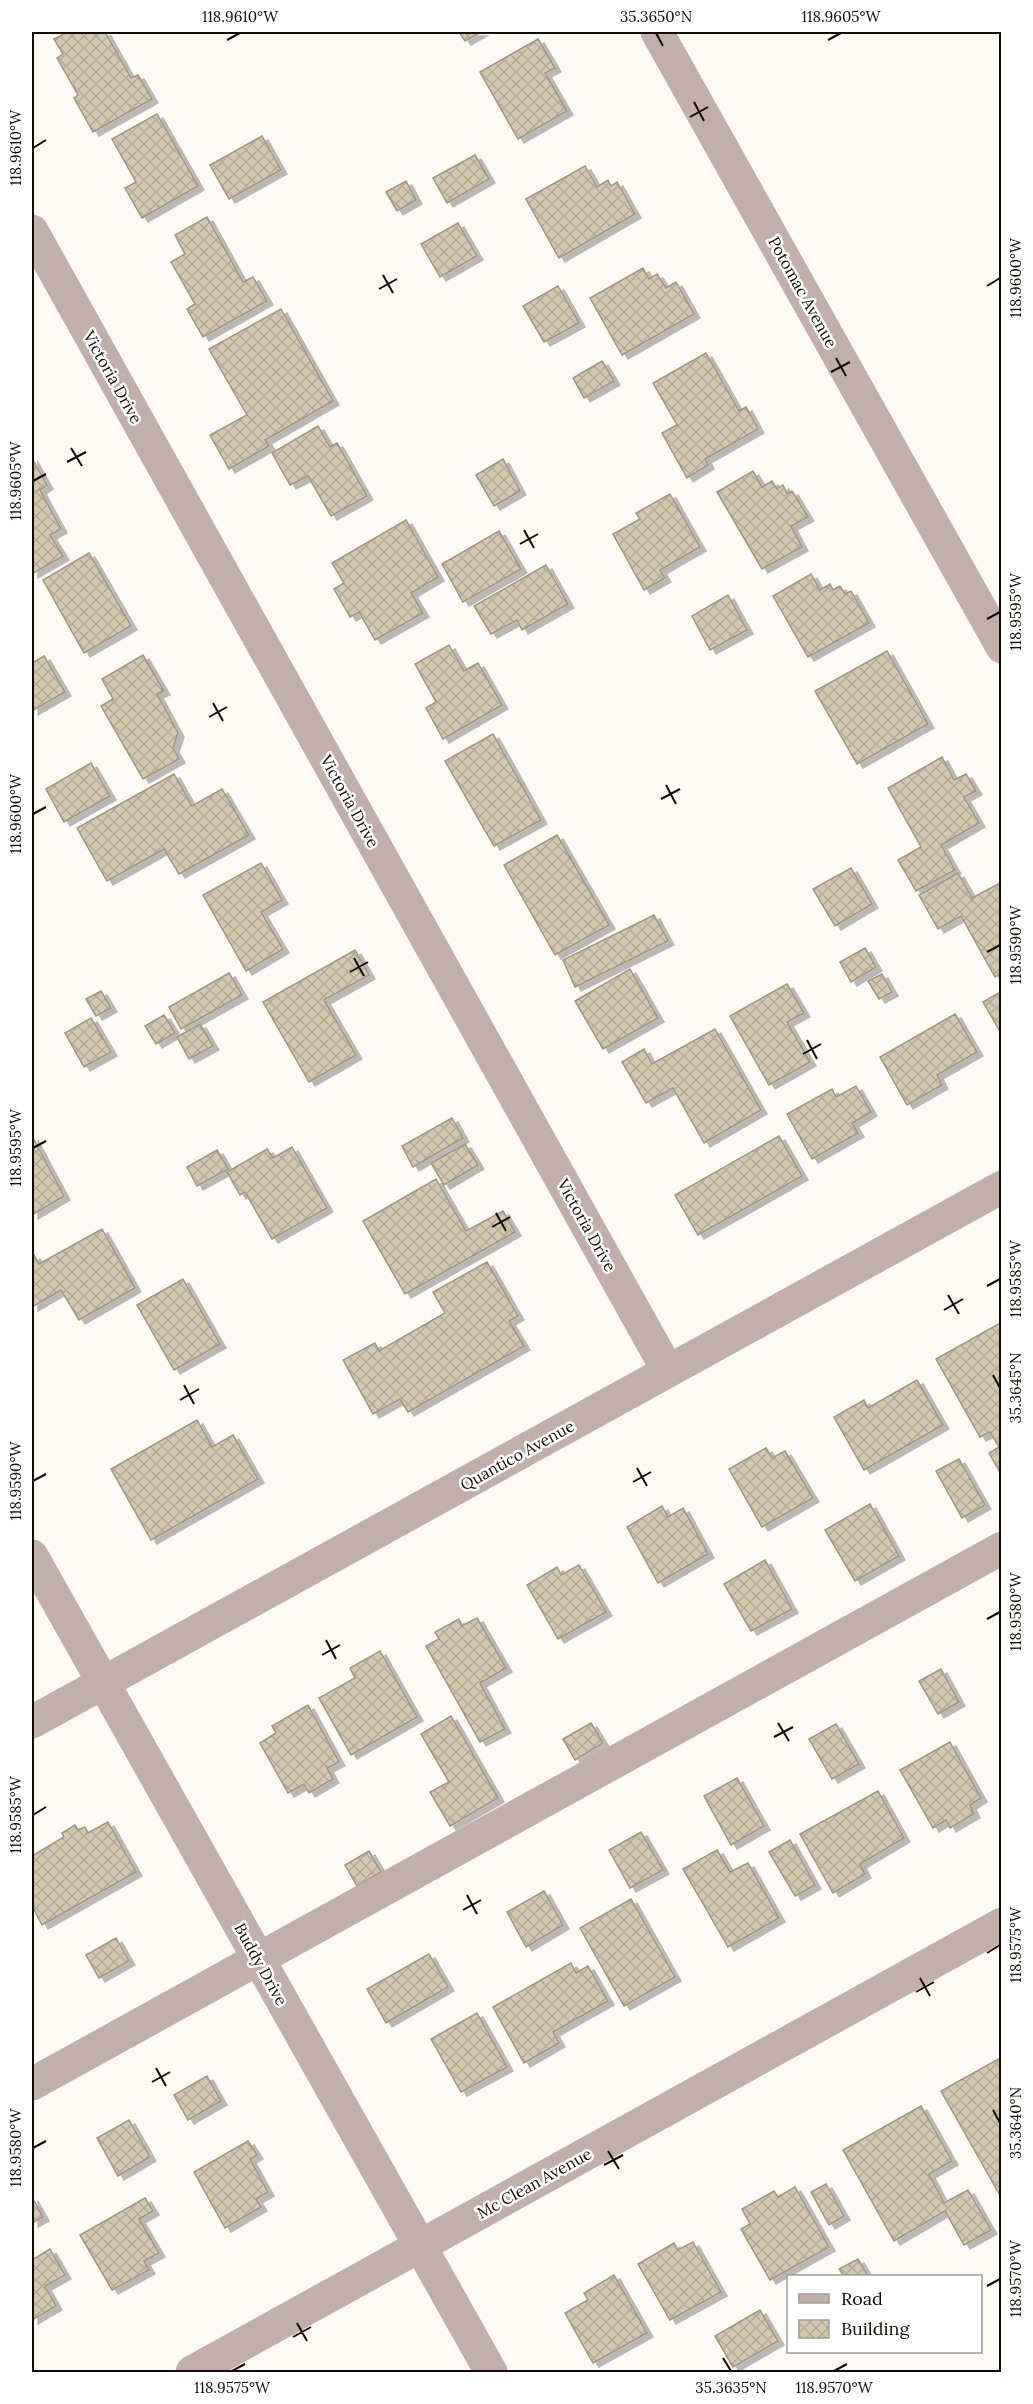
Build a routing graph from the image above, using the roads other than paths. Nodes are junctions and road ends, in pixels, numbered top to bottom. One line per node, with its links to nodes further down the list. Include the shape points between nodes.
1 (657, 32): 3 (street, Potomac Avenue)
2 (32, 231): 5 (street, Victoria Drive)
3 (1002, 647)
4 (1002, 1187): 5 (street, Quantico Avenue)
5 (668, 1371): 8 (street, Quantico Avenue)
6 (1002, 1548): 11 (street)
7 (32, 1556): 8 (street, Buddy Drive)
8 (102, 1683): 9 (street, Quantico Avenue); 11 (street, Buddy Drive)
9 (32, 1722)
10 (1002, 1924): 13 (street, Mc Clean Avenue)
11 (258, 1958): 12 (street); 13 (street, Buddy Drive)
12 (32, 2084)
13 (420, 2246): 14 (street, Mc Clean Avenue); 15 (street, Buddy Drive)
14 (192, 2373)
15 (490, 2373)

